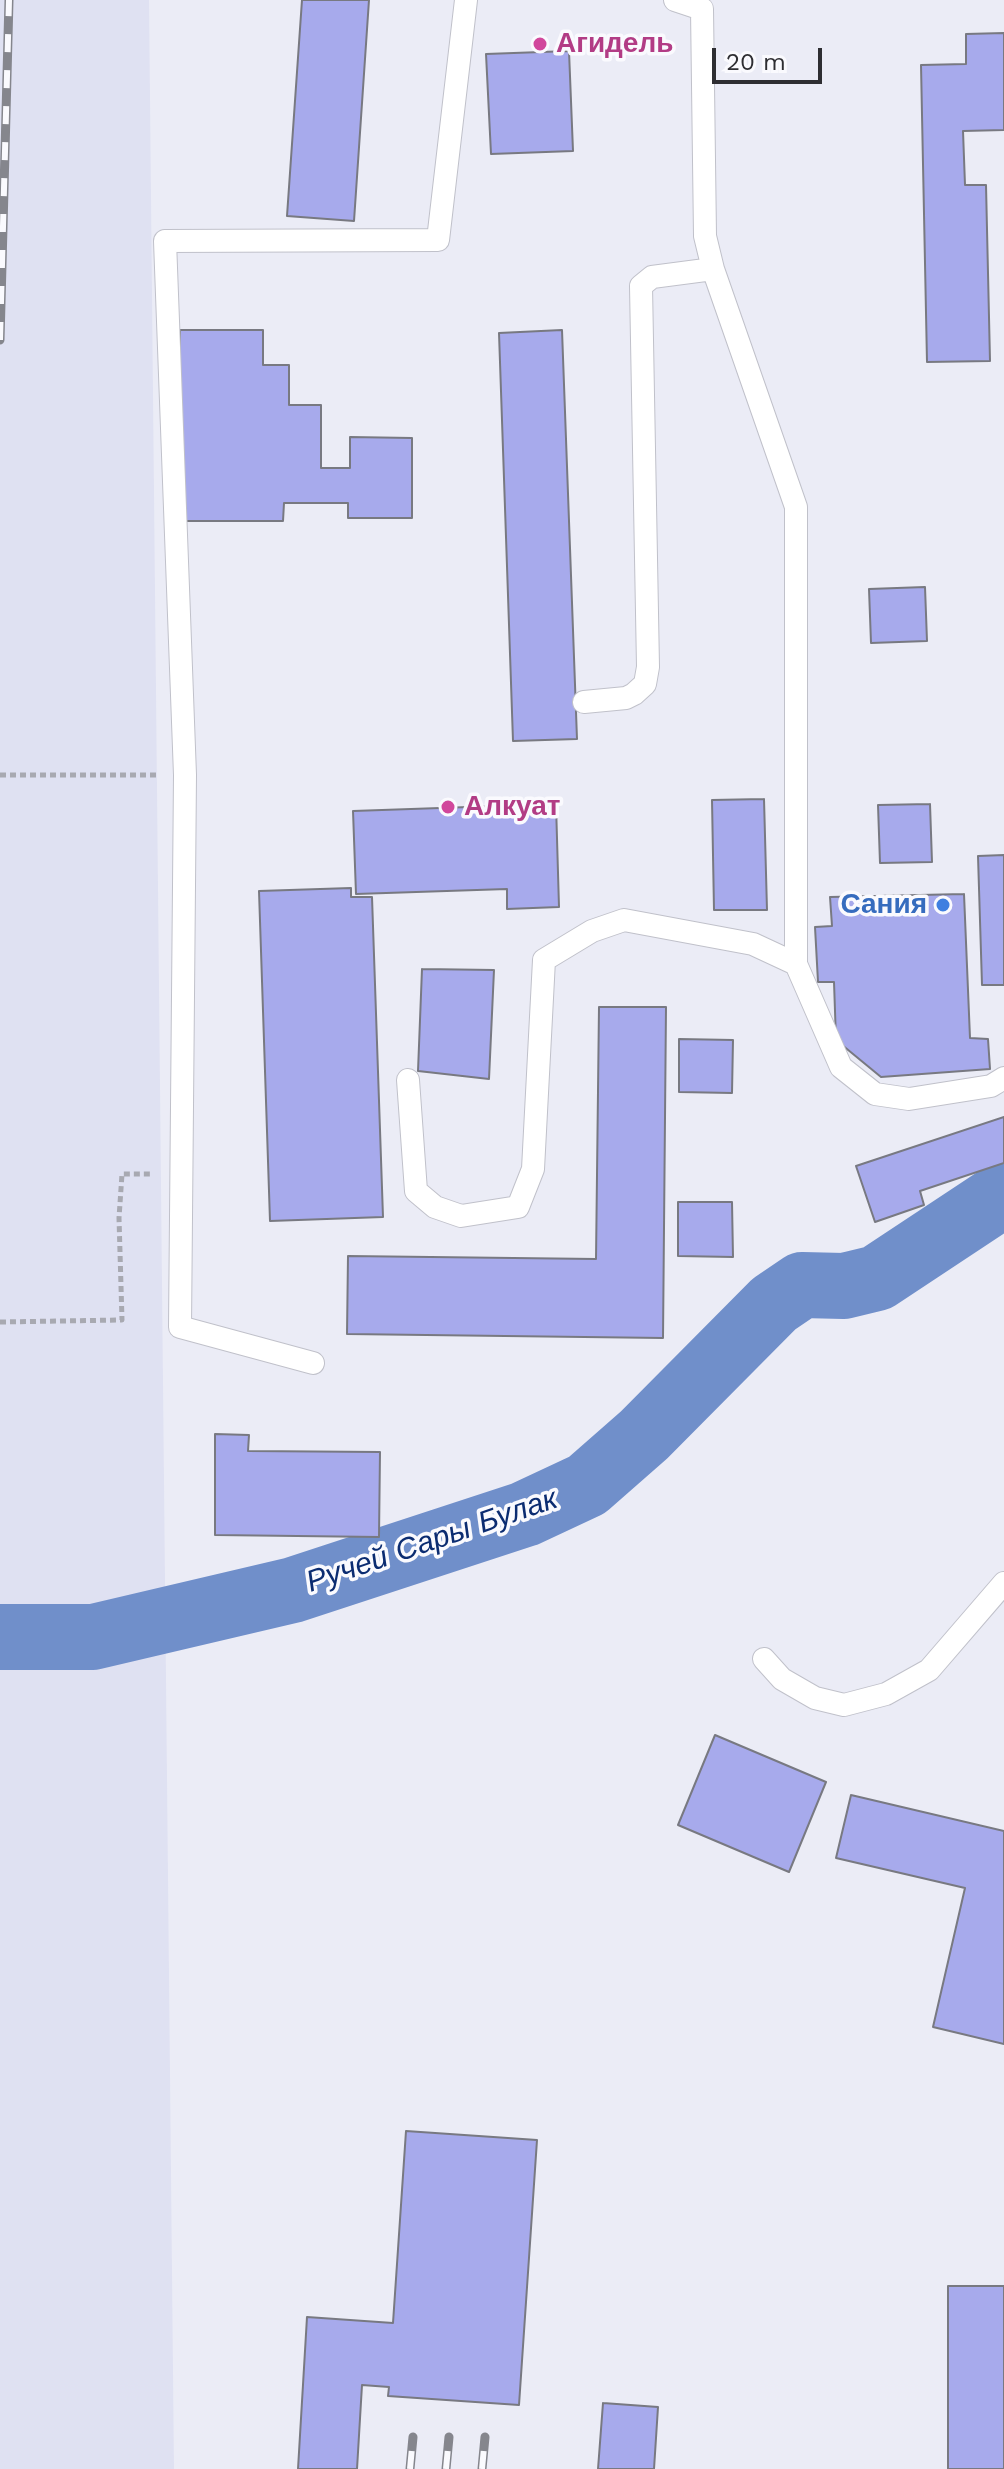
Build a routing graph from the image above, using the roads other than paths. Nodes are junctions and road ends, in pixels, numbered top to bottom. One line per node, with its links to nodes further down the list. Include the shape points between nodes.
1 (466, 0): 8 (lane, via 438,240 165,241 185,775 180,1327)
2 (675, 0): 3 (lane, via 702,9 705,236)
3 (713, 269): 4 (lane, via 652,277 641,286 648,667 645,684 634,694); 5 (lane, via 796,507)
4 (584, 702)
5 (796, 964): 6 (lane, via 841,1067 875,1094 909,1099 991,1086); 7 (lane, via 753,944 624,920 592,931 544,960 533,1169 518,1207 461,1216 435,1207 416,1191)
6 (1004, 1078)
7 (408, 1080)
8 (313, 1363)
9 (1004, 1583): 10 (lane, via 929,1670 886,1694 844,1705 815,1698 782,1679)
10 (764, 1659)

